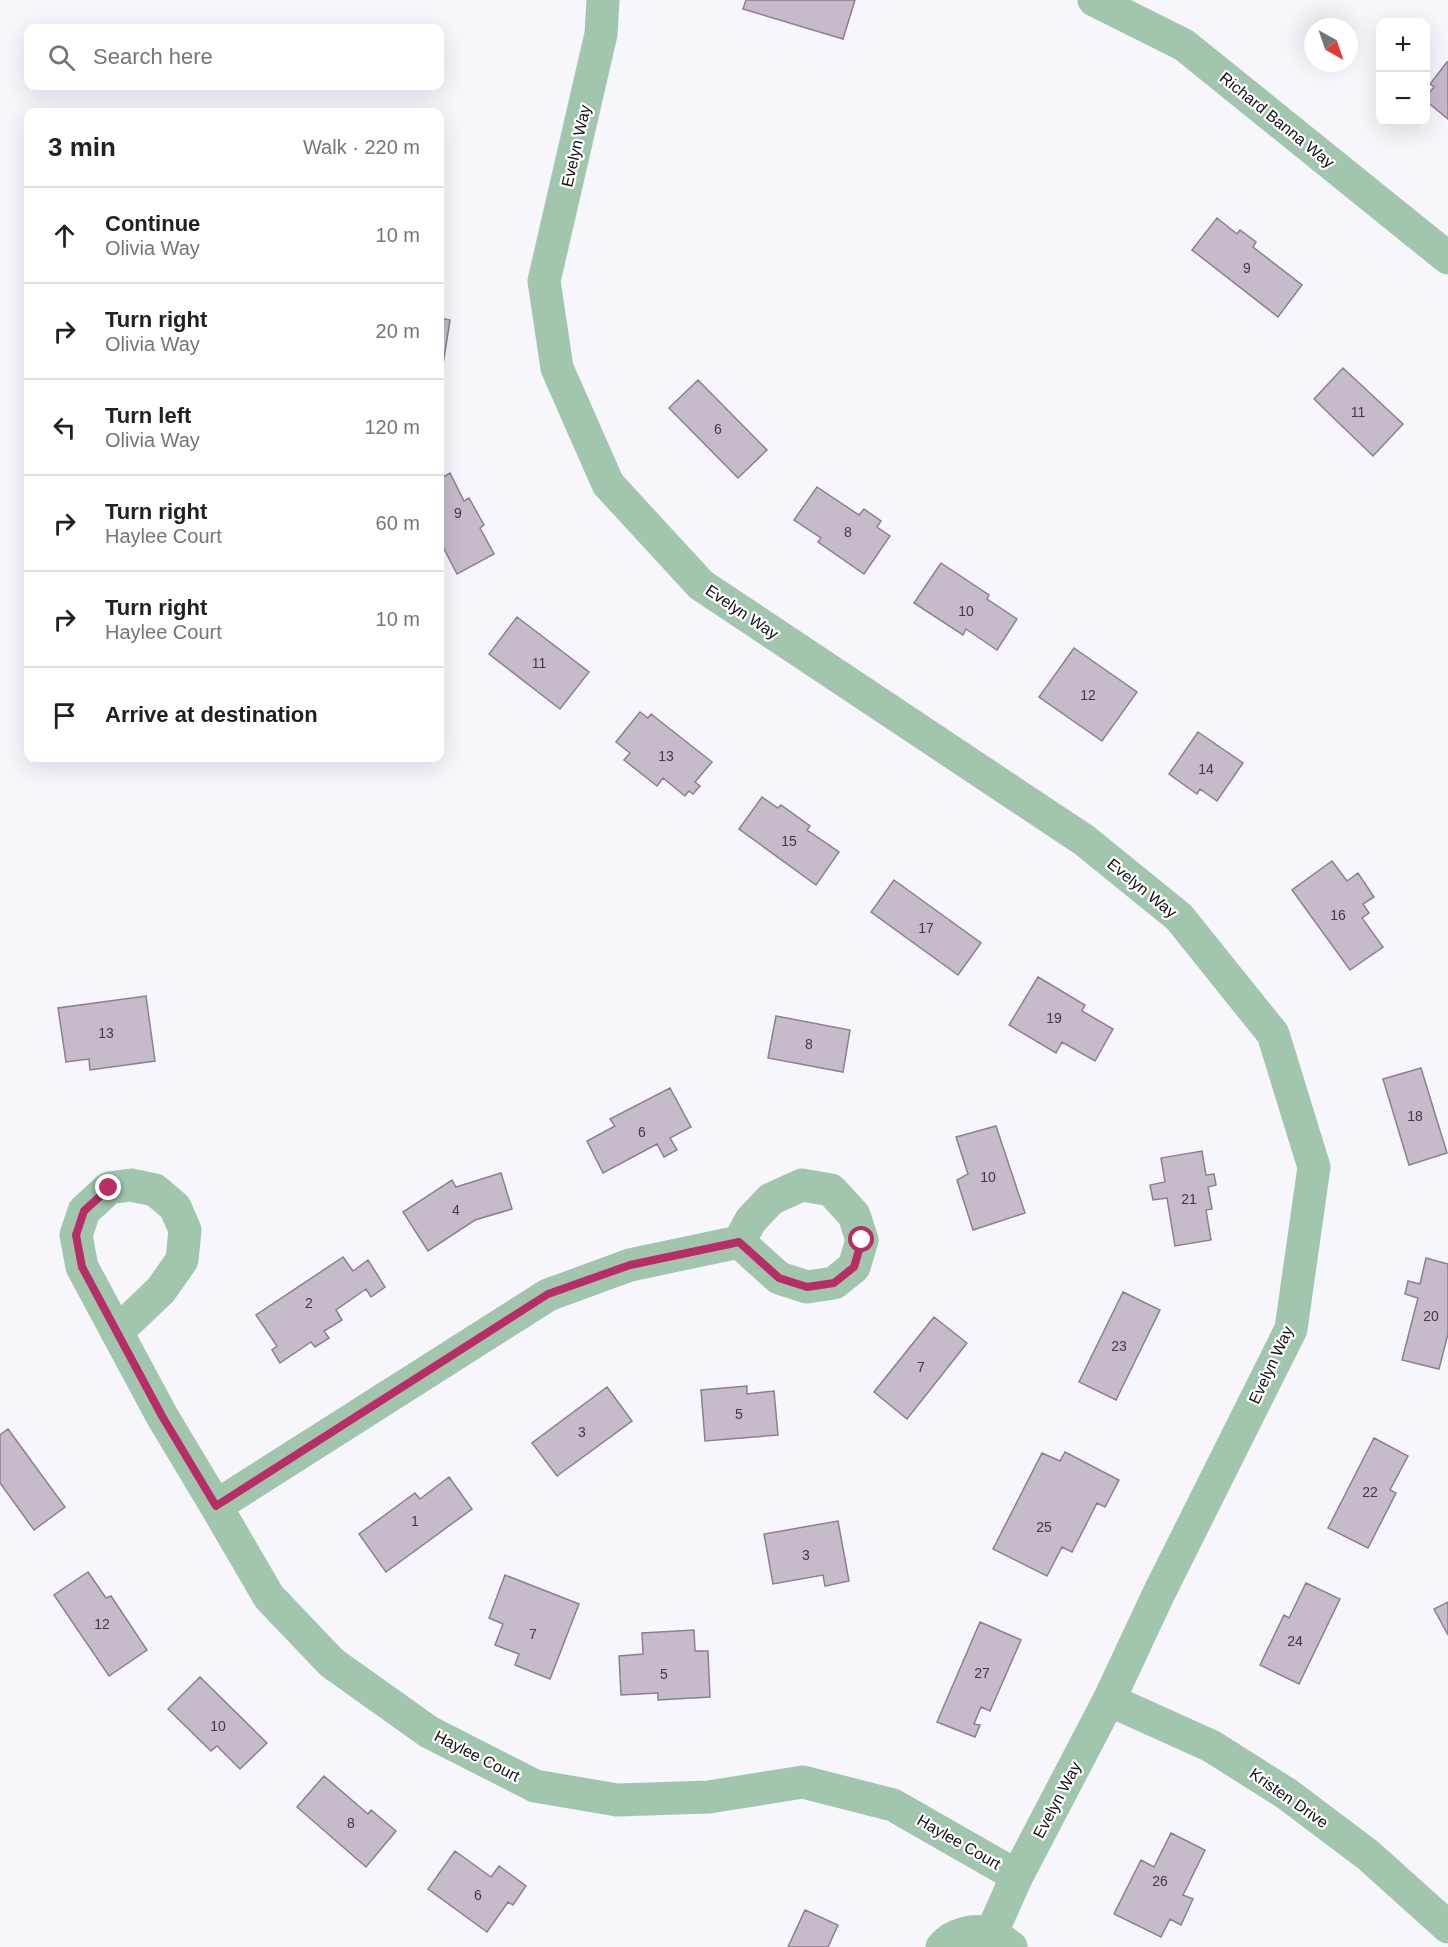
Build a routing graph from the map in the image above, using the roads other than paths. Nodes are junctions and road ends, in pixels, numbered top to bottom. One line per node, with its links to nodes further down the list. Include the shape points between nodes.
1 (603, 0): 7 (street, Evelyn Way, via 601,34 544,281 557,368 608,484 701,585 1084,840 1179,917 1273,1034 1314,1167 1291,1329)
2 (1094, 0): 3 (street, Richard Banna Way, via 1185,45)
3 (1448, 258)
4 (739, 1242): 6 (street, via 630,1265 548,1294)
5 (117, 1332): 6 (street, Haylee Court)
6 (216, 1506): 8 (street, Haylee Court, via 269,1597 332,1663 429,1732 535,1786 617,1800 709,1797 803,1782 893,1805)
7 (1109, 1700): 8 (street, Evelyn Way); 9 (street, Kristen Drive, via 1211,1746 1287,1794 1368,1855)
8 (1017, 1876): 10 (street, Evelyn Way)
9 (1448, 1927)
10 (1001, 1940): 11 (street, Evelyn Way, via 969,1932 948,1940)
11 (942, 1947)

